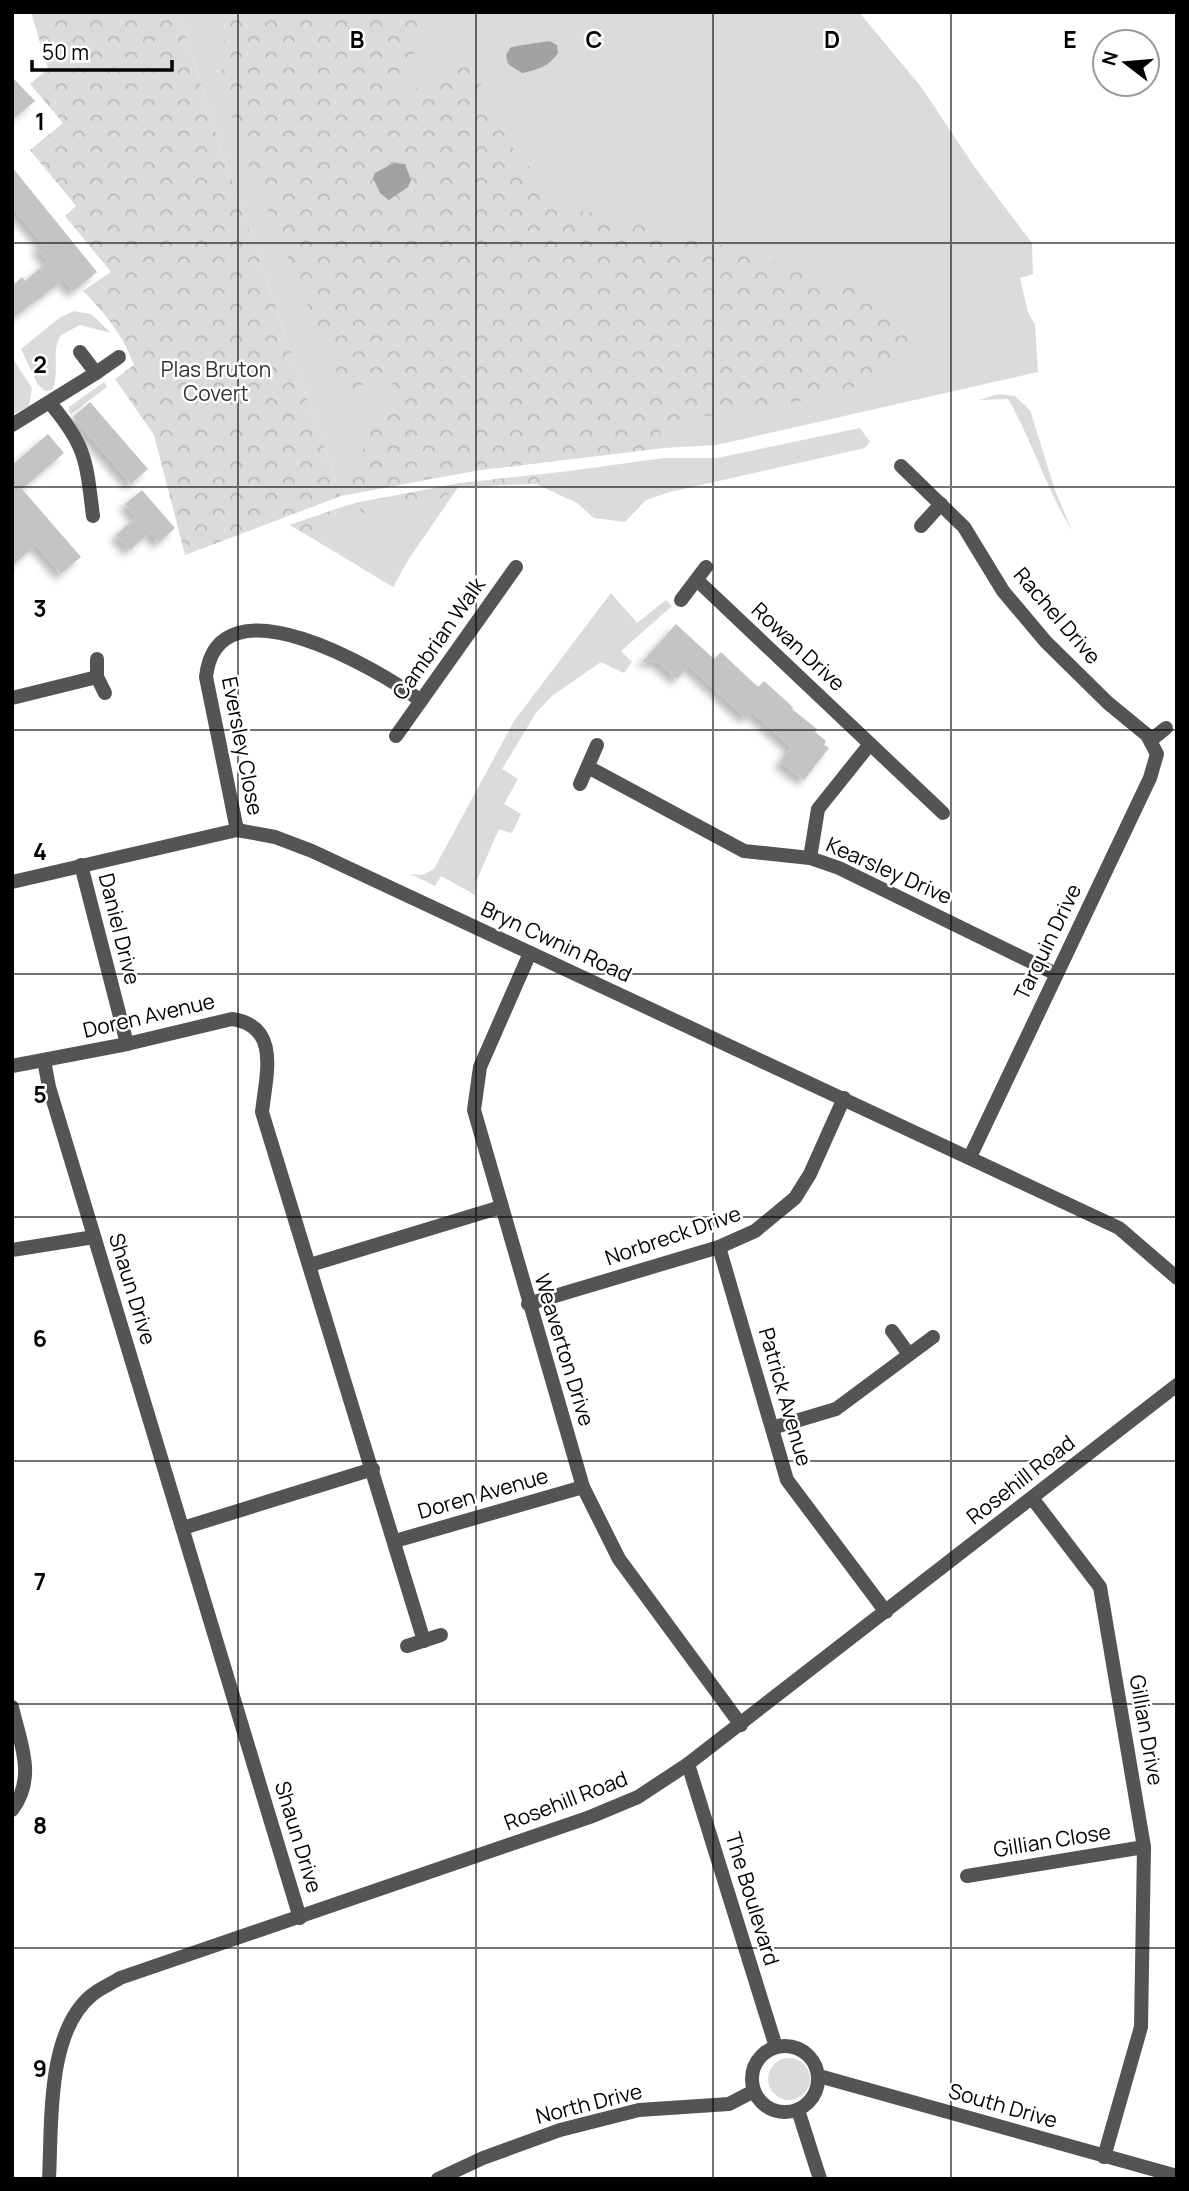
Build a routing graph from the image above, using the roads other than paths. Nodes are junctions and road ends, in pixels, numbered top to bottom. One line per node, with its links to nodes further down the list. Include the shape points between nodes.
1 (80, 352): 3 (street)
2 (119, 357): 3 (street)
3 (96, 373): 4 (street)
4 (50, 403): 5 (street); 8 (street, via 75,432 83,450)
5 (12, 425)
6 (901, 466): 7 (street, Rachel Drive)
7 (941, 504): 9 (street); 21 (street, Rachel Drive, via 964,527 1003,591 1046,642)
8 (93, 516)
9 (920, 526)
10 (516, 567): 18 (street, Cambrian Walk)
11 (706, 567): 12 (street)
12 (698, 581): 13 (street); 22 (street, Rowan Drive)
13 (681, 600)
14 (97, 659): 15 (street)
15 (97, 677): 16 (street); 17 (street)
16 (106, 693)
17 (12, 698)
18 (421, 701): 20 (street, Cambrian Walk); 27 (street, Eversley Close, via 356,659 301,637 248,633 222,642 212,651 206,677)
19 (1166, 728): 21 (street)
20 (396, 736)
21 (1152, 742): 32 (street, Tarquin Drive, via 1157,754 1150,778)
22 (870, 744): 26 (street, Rowan Drive); 28 (street, via 818,810)
23 (597, 745): 24 (street)
24 (588, 767): 25 (street); 28 (street, Kearsley Drive, via 744,851)
25 (580, 784)
26 (943, 813)
27 (237, 830): 29 (street, Bryn Cwnin Road); 31 (street, Bryn Cwnin Road, via 312,850)
28 (810, 858): 32 (street, Kearsley Drive)
29 (81, 865): 30 (street, Bryn Cwnin Road); 33 (street, Daniel Drive)
30 (12, 882)
31 (530, 953): 36 (street, Bryn Cwnin Road); 38 (street, Weaverton Drive, via 480,1067 474,1110)
32 (1056, 974): 37 (street, Tarquin Drive)
33 (127, 1044): 34 (street, Doren Avenue); 42 (street, Doren Avenue, via 232,1018 258,1028 267,1054 262,1112)
34 (44, 1060): 35 (street, Doren Avenue); 39 (street, Shaun Drive)
35 (12, 1066)
36 (845, 1098): 37 (street, Bryn Cwnin Road); 40 (street, Norbreck Drive, via 795,1198 755,1231)
37 (970, 1157): 43 (street, Bryn Cwnin Road, via 1119,1228)
38 (501, 1207): 42 (street); 44 (street, Weaverton Drive)
39 (94, 1237): 41 (street); 53 (street, Shaun Drive)
40 (719, 1247): 44 (street, Norbreck Drive); 49 (street, Patrick Avenue)
41 (12, 1250)
42 (310, 1265): 50 (street, Doren Avenue)
43 (1177, 1278)
44 (528, 1304): 51 (street, Weaverton Drive)
45 (892, 1331): 47 (street)
46 (933, 1337): 47 (street)
47 (908, 1353): 49 (street, via 836,1409)
48 (1177, 1385): 52 (street, Rosehill Road)
49 (772, 1428): 55 (street, Patrick Avenue, via 787,1480)
50 (373, 1469): 53 (street); 54 (street, Doren Avenue)
51 (583, 1487): 54 (street, Doren Avenue); 60 (street, Weaverton Drive, via 619,1559)
52 (1032, 1498): 55 (street, Rosehill Road); 63 (street, Gillian Drive, via 1100,1587)
53 (183, 1528): 65 (street, Shaun Drive)
54 (395, 1541): 57 (street, Doren Avenue)
55 (886, 1612): 60 (street, Rosehill Road)
56 (441, 1635): 57 (street)
57 (424, 1642): 58 (street)
58 (407, 1646)
59 (12, 1707): 62 (street, via 27,1778)
60 (741, 1725): 61 (street, Rosehill Road)
61 (688, 1764): 65 (street, Rosehill Road, via 638,1797 590,1817); 66 (street, The Boulevard)
62 (12, 1810)
63 (1144, 1847): 64 (street, Gillian Close); 70 (street, Gillian Drive, via 1140,2027)
64 (967, 1876)
65 (300, 1918): 72 (street, Rosehill Road, via 120,1978 91,1995 72,2020 61,2048)
66 (776, 2047): 67 (street, via 788,2045 809,2055); 68 (street, via 757,2060)
67 (819, 2076): 69 (street, via 814,2097); 70 (street, South Drive)
68 (754, 2091): 69 (street, via 759,2101 777,2112); 73 (street, North Drive, via 729,2104 639,2110 560,2130)
69 (798, 2110): 74 (street)
70 (1104, 2157): 71 (street, South Drive)
71 (1177, 2176)
72 (49, 2179)
73 (438, 2179)
74 (820, 2179)

